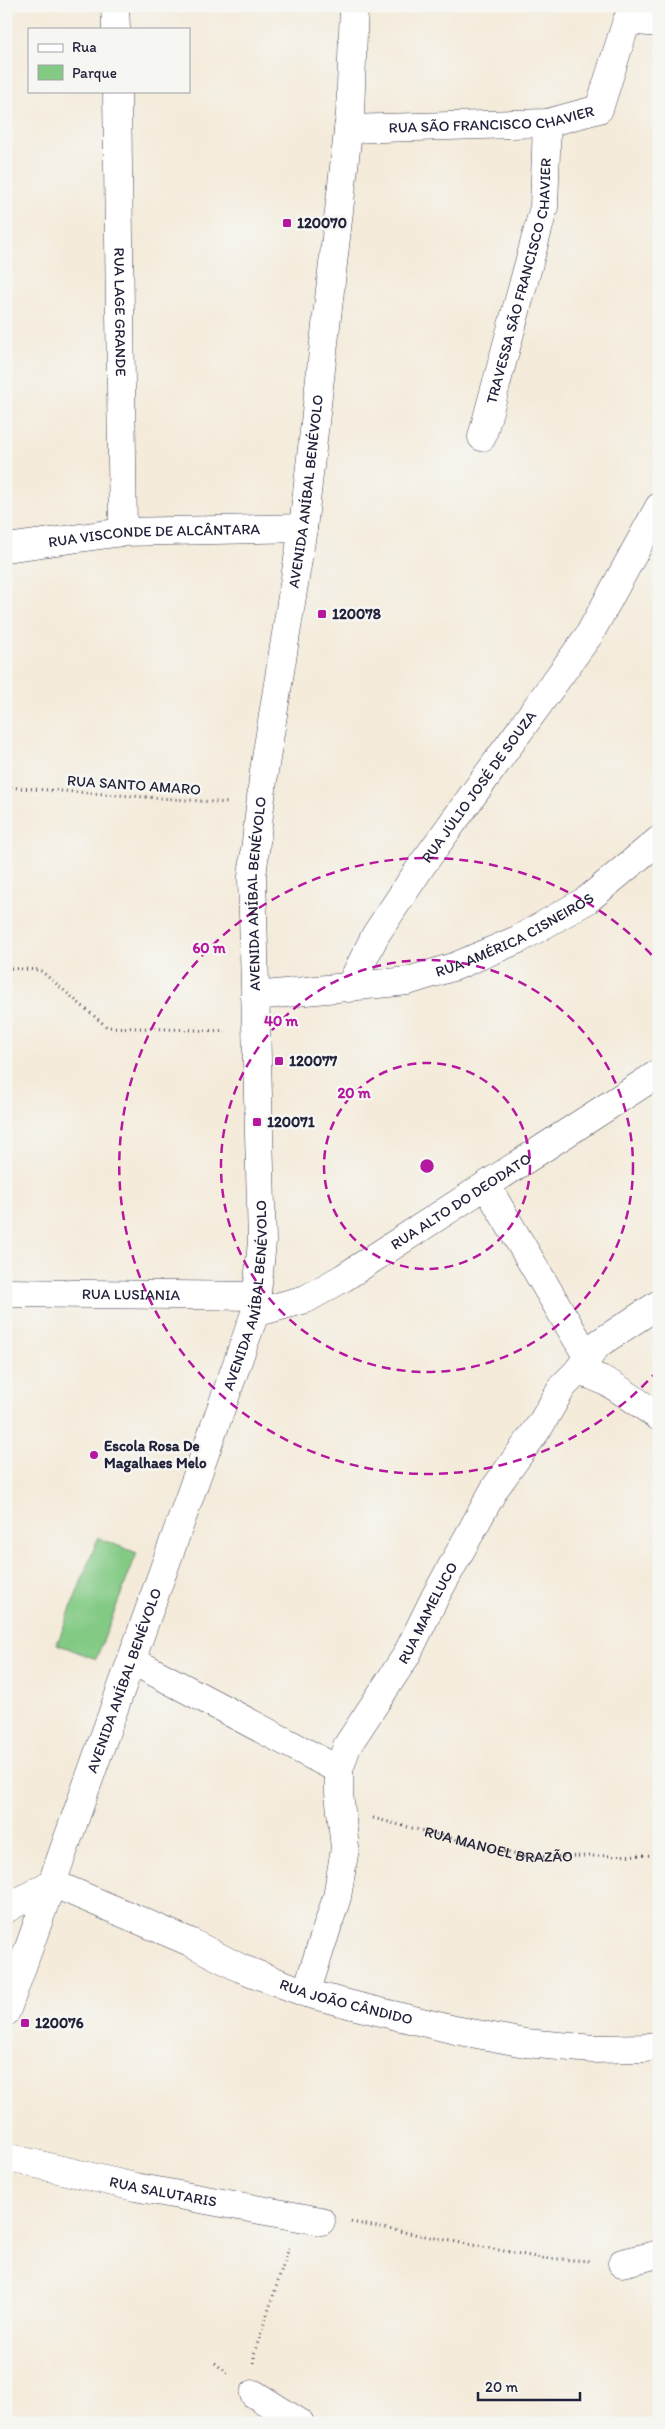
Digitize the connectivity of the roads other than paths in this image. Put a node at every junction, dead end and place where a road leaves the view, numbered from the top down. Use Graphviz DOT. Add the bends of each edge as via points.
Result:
graph roads {
  1 [pos="115,6"];
  2 [pos="354,6"];
  3 [pos="659,23"];
  4 [pos="116,28"];
  5 [pos="116,92"];
  6 [pos="547,123"];
  7 [pos="348,129"];
  8 [pos="482,437"];
  9 [pos="659,507"];
  10 [pos="303,528"];
  11 [pos="123,532"];
  12 [pos="6,548"];
  13 [pos="659,840"];
  14 [pos="349,988"];
  15 [pos="255,996"];
  16 [pos="659,1073"];
  17 [pos="486,1185"];
  18 [pos="6,1293"];
  19 [pos="256,1304"];
  20 [pos="659,1304"];
  21 [pos="582,1365"];
  22 [pos="659,1417"];
  23 [pos="133,1662"];
  24 [pos="339,1770"];
  25 [pos="52,1883"];
  26 [pos="6,1909"];
  27 [pos="306,1993"];
  28 [pos="6,2012"];
  29 [pos="659,2045"];
  30 [pos="6,2157"];
  31 [pos="322,2221"];
  32 [pos="659,2254"];
  33 [pos="622,2263"];
  34 [pos="254,2394"];
  35 [pos="300,2423"];
  1 -- 4 [label="street"];
  2 -- 7 [label="street, AVENIDA ANÍBAL BENÉVOLO"];
  3 -- 6 [label="street, RUA SÃO FRANCISCO CHAVIER" via="627,20 599,109"];
  5 -- 11 [label="street, RUA LAGE GRANDE"];
  6 -- 7 [label="street, RUA SÃO FRANCISCO CHAVIER"];
  6 -- 8 [label="street, TRAVESSA SÃO FRANCISCO CHAVIER" via="544,207"];
  7 -- 10 [label="street, AVENIDA ANÍBAL BENÉVOLO"];
  9 -- 14 [label="street, RUA JÚLIO JOSÉ DE SOUZA" via="589,635 422,865 376,934"];
  10 -- 11 [label="street, RUA VISCONDE DE ALCÂNTARA"];
  10 -- 15 [label="street, AVENIDA ANÍBAL BENÉVOLO" via="252,877"];
  11 -- 12 [label="street, RUA VISCONDE DE ALCÂNTARA"];
  13 -- 14 [label="street, RUA AMÉRICA CISNEIROS" via="587,900 519,939 456,966 408,981"];
  14 -- 15 [label="street"];
  15 -- 19 [label="street, AVENIDA ANÍBAL BENÉVOLO" via="262,1242"];
  16 -- 17 [label="street, RUA ALTO DO DEODATO"];
  17 -- 19 [label="street, RUA ALTO DO DEODATO" via="313,1295"];
  17 -- 21 [label="street"];
  18 -- 19 [label="street, RUA LUSIANIA"];
  19 -- 23 [label="street, AVENIDA ANÍBAL BENÉVOLO"];
  20 -- 21 [label="street, RUA MAMELUCO" via="598,1344"];
  21 -- 22 [label="street" via="588,1373 603,1379"];
  21 -- 24 [label="street, RUA MAMELUCO" via="562,1386 541,1424 495,1488 406,1656 347,1746"];
  23 -- 24 [label="street"];
  23 -- 25 [label="street, AVENIDA ANÍBAL BENÉVOLO"];
  24 -- 27 [label="street, RUA MAMELUCO" via="345,1848 337,1897"];
  25 -- 26 [label="street"];
  25 -- 27 [label="street, RUA JOÃO CÂNDIDO" via="190,1942 240,1968"];
  25 -- 28 [label="street, AVENIDA ANÍBAL BENÉVOLO"];
  27 -- 29 [label="street, RUA JOÃO CÂNDIDO" via="455,2030 525,2043 593,2049"];
  30 -- 31 [label="street, RUA SALUTARIS" via="135,2187"];
  32 -- 33 [label="street"];
  34 -- 35 [label="street"];
}
